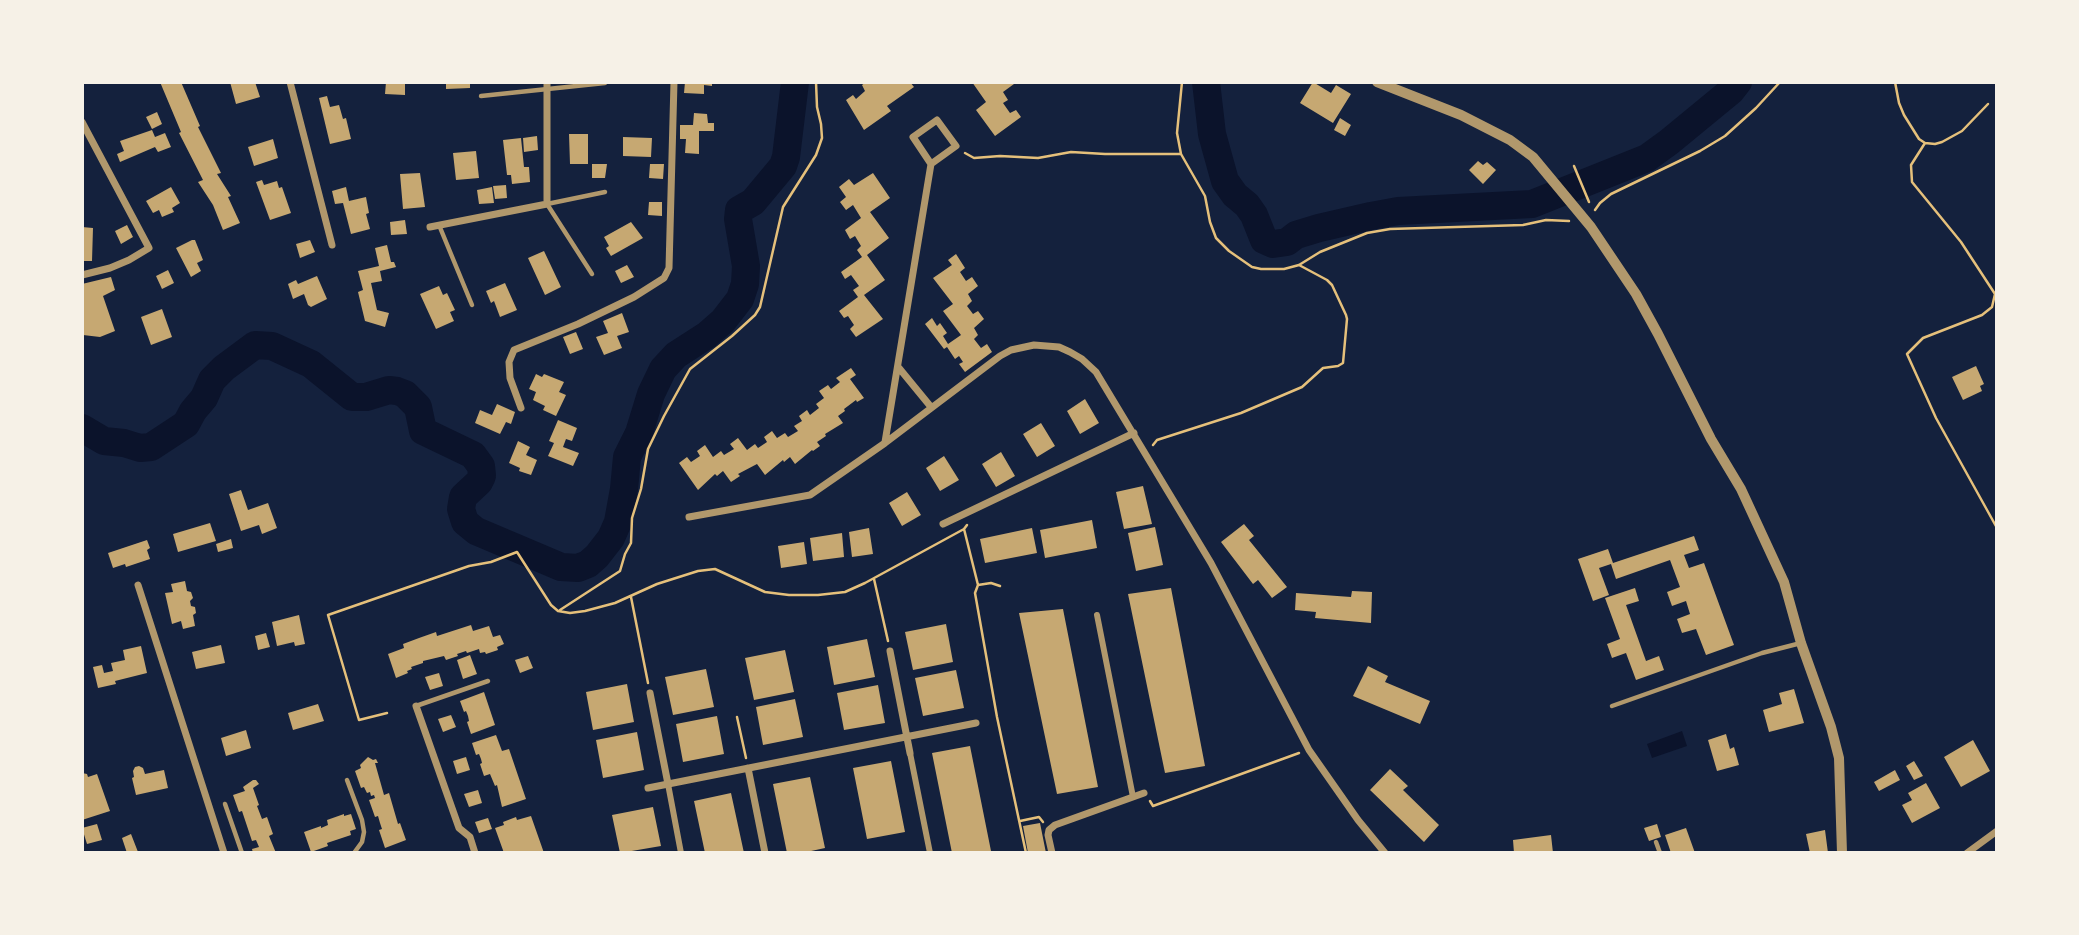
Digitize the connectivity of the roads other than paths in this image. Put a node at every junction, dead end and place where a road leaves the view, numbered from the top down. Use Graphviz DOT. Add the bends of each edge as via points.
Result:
graph roads {
  1 [pos="290,82"];
  2 [pos="674,82"];
  3 [pos="1377,82"];
  4 [pos="606,83"];
  5 [pos="547,86"];
  6 [pos="481,96"];
  7 [pos="82,122"];
  8 [pos="931,164"];
  9 [pos="605,192"];
  10 [pos="547,204"];
  11 [pos="439,225"];
  12 [pos="430,227"];
  13 [pos="332,245"];
  14 [pos="592,274"];
  15 [pos="82,275"];
  16 [pos="472,305"];
  17 [pos="899,368"];
  18 [pos="931,407"];
  19 [pos="521,408"];
  20 [pos="1135,433"];
  21 [pos="885,443"];
  22 [pos="689,517"];
  23 [pos="943,524"];
  24 [pos="138,585"];
  25 [pos="1097,615"];
  26 [pos="1801,643"];
  27 [pos="890,651"];
  28 [pos="488,681"];
  29 [pos="650,693"];
  30 [pos="416,706"];
  31 [pos="1612,706"];
  32 [pos="976,723"];
  33 [pos="906,737"];
  34 [pos="910,753"];
  35 [pos="748,768"];
  36 [pos="347,780"];
  37 [pos="668,785"];
  38 [pos="648,788"];
  39 [pos="1144,793"];
  40 [pos="1133,797"];
  41 [pos="225,804"];
  42 [pos="1997,831"];
  43 [pos="1656,842"];
  44 [pos="224,853"];
  45 [pos="242,853"];
  46 [pos="354,853"];
  47 [pos="475,853"];
  48 [pos="681,853"];
  49 [pos="765,853"];
  50 [pos="930,853"];
  51 [pos="1052,853"];
  52 [pos="1385,853"];
  53 [pos="1660,853"];
  54 [pos="1842,853"];
  55 [pos="1967,853"];
  1 -- 13 [label="street"];
  2 -- 19 [label="street" via="670,268 664,278 634,297 514,350 510,378"];
  3 -- 26 [label="street" via="1510,140 1533,157 1580,214 1615,261 1658,334 1741,489 1784,582"];
  4 -- 5 [label="lane"];
  5 -- 6 [label="lane"];
  5 -- 10 [label="street"];
  7 -- 15 [label="street" via="149,248 119,264"];
  8 -- 8 [label="street" via="956,146 937,120 913,137"];
  8 -- 17 [label="street"];
  9 -- 10 [label="lane"];
  10 -- 11 [label="street"];
  10 -- 14 [label="lane"];
  11 -- 12 [label="street"];
  11 -- 16 [label="lane"];
  17 -- 18 [label="street"];
  17 -- 21 [label="street"];
  18 -- 20 [label="street" via="1000,356 1024,346 1045,345 1070,352 1096,372"];
  18 -- 21 [label="street"];
  20 -- 23 [label="street"];
  20 -- 52 [label="street" via="1211,563 1309,750"];
  21 -- 22 [label="street" via="810,495"];
  24 -- 44 [label="street"];
  25 -- 40 [label="street"];
  26 -- 31 [label="lane"];
  26 -- 54 [label="street" via="1839,758"];
  27 -- 33 [label="street"];
  28 -- 30 [label="lane"];
  29 -- 37 [label="street"];
  30 -- 47 [label="street" via="459,828 470,837"];
  32 -- 33 [label="street"];
  33 -- 34 [label="street"];
  33 -- 35 [label="street"];
  34 -- 50 [label="street"];
  35 -- 37 [label="street"];
  35 -- 49 [label="street"];
  36 -- 46 [label="lane" via="364,832"];
  37 -- 38 [label="street"];
  37 -- 48 [label="street"];
  39 -- 40 [label="street"];
  40 -- 51 [label="street" via="1055,825 1048,835"];
  41 -- 45 [label="lane"];
  42 -- 55 [label="street"];
  43 -- 53 [label="lane"];
}
